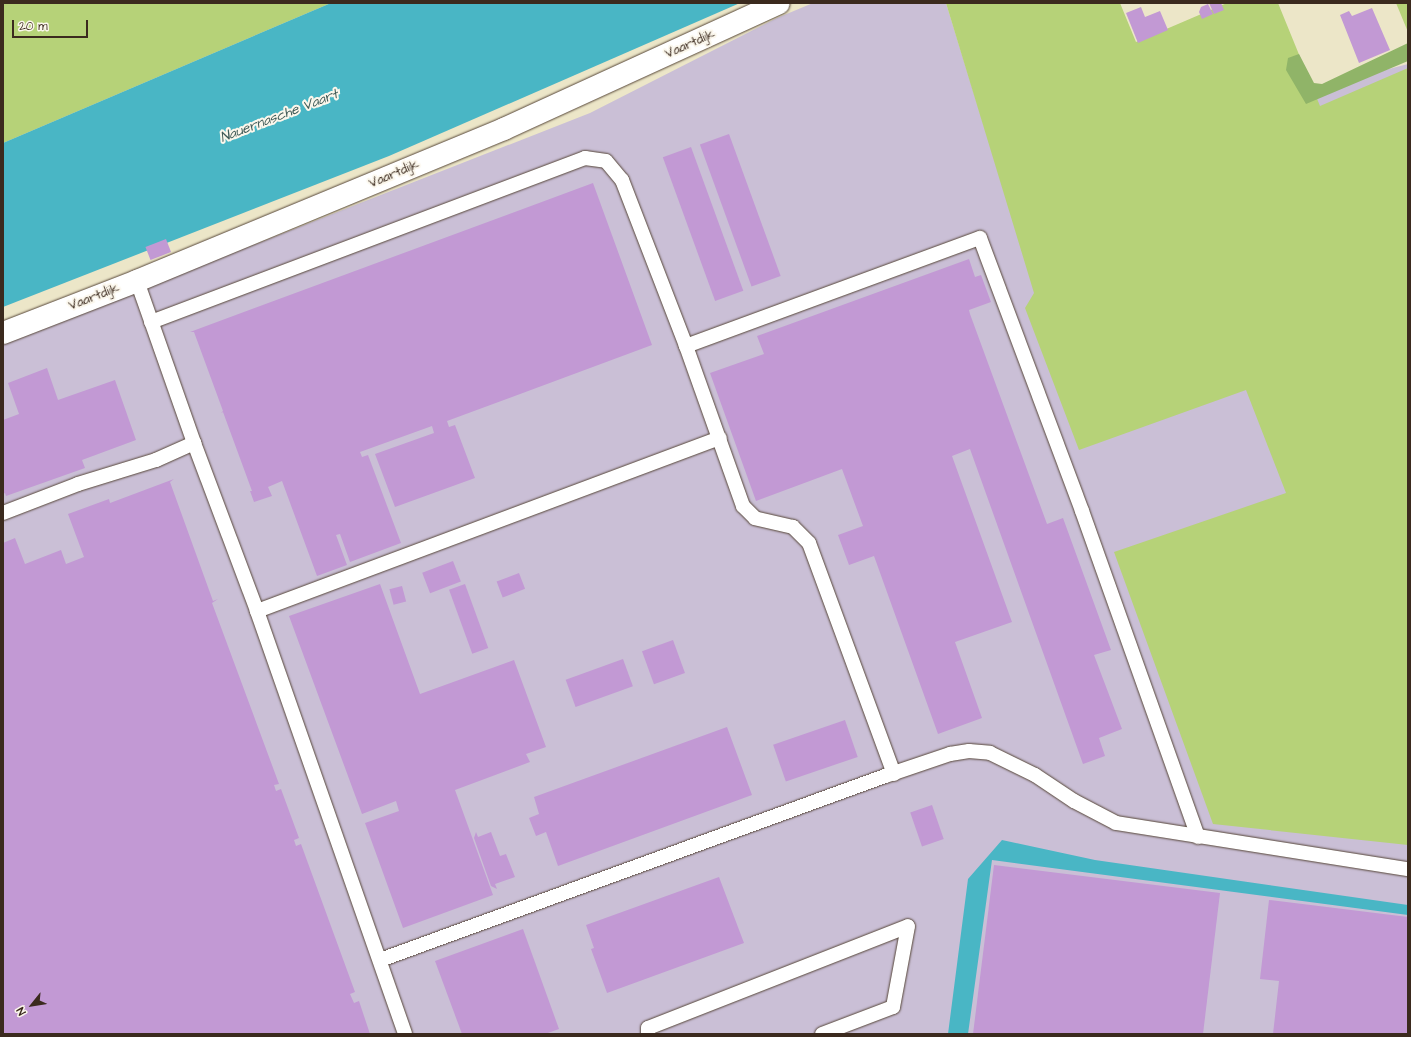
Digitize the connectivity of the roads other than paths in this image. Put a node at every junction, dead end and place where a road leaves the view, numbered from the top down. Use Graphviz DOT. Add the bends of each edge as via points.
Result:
graph roads {
  1 [pos="779,3"];
  2 [pos="137,281"];
  3 [pos="152,322"];
  4 [pos="3,333"];
  5 [pos="686,346"];
  6 [pos="720,438"];
  7 [pos="194,443"];
  8 [pos="3,513"];
  9 [pos="257,611"];
  10 [pos="894,774"];
  11 [pos="1198,837"];
  12 [pos="1408,869"];
  13 [pos="380,960"];
  14 [pos="405,1034"];
  15 [pos="648,1034"];
  16 [pos="822,1034"];
  1 -- 2 [label="street, Vaartdijk" via="504,128"];
  2 -- 3 [label="lane"];
  2 -- 4 [label="street, Vaartdijk"];
  3 -- 5 [label="lane" via="585,158 606,161 622,180"];
  3 -- 7 [label="lane"];
  5 -- 6 [label="lane"];
  5 -- 11 [label="lane" via="980,238 1082,511"];
  6 -- 9 [label="lane"];
  6 -- 10 [label="lane" via="743,506 755,518 793,527 809,543"];
  7 -- 8 [label="lane" via="156,460 78,484"];
  7 -- 9 [label="lane"];
  9 -- 13 [label="lane"];
  10 -- 11 [label="lane" via="950,754 970,751 990,754 1035,776 1074,801 1116,823"];
  10 -- 13 [label="lane"];
  11 -- 12 [label="lane"];
  13 -- 14 [label="lane"];
  15 -- 16 [label="lane" via="648,1028 908,926 894,1006"];
}
